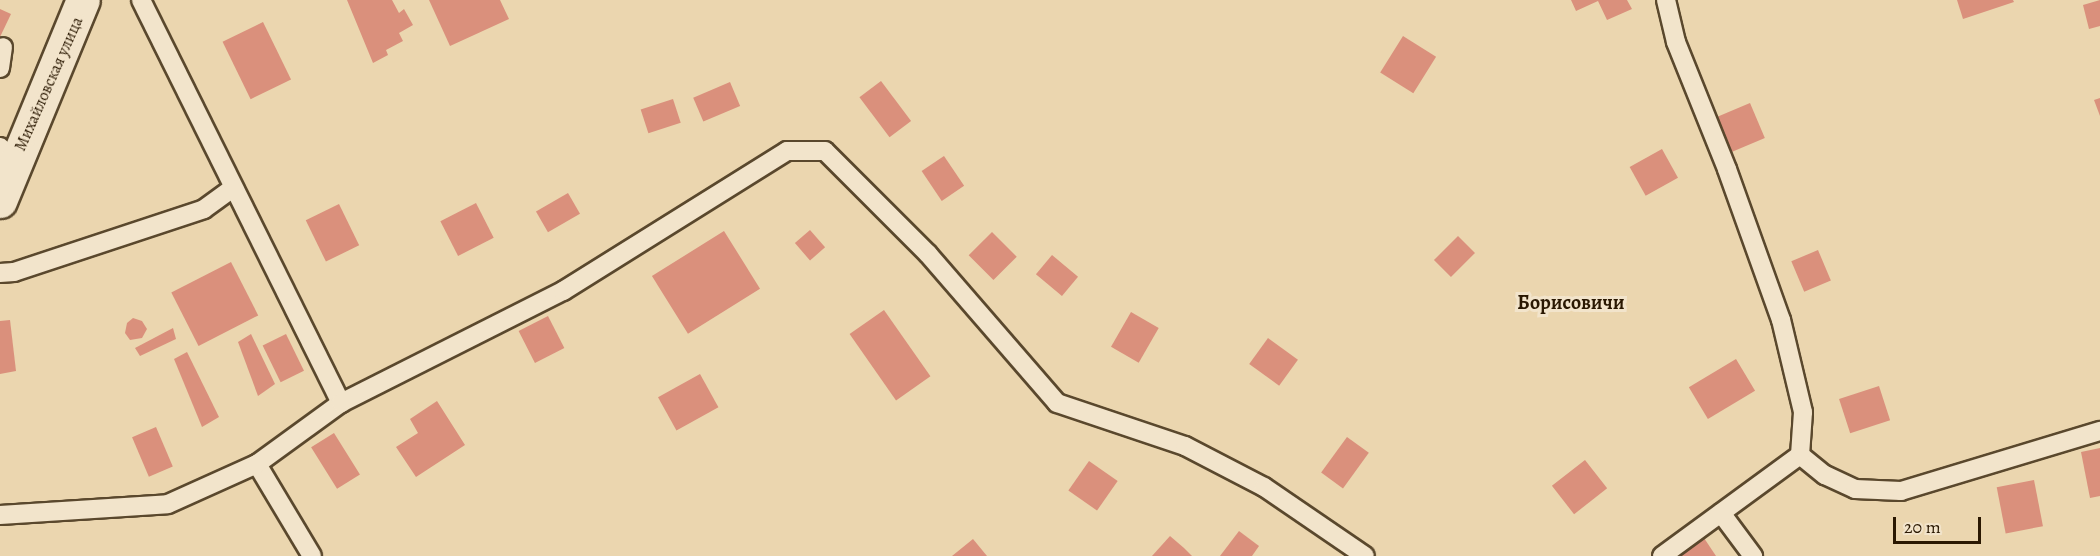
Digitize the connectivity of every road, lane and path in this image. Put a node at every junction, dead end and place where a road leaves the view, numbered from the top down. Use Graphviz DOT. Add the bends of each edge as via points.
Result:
graph roads {
  1 [pos="83,0"];
  2 [pos="141,0"];
  3 [pos="1666,0"];
  4 [pos="3,47"];
  5 [pos="0,68"];
  6 [pos="7,155"];
  7 [pos="232,189"];
  8 [pos="0,201"];
  9 [pos="0,273"];
  10 [pos="341,403"];
  11 [pos="2100,431"];
  12 [pos="1800,455"];
  13 [pos="257,464"];
  14 [pos="1721,513"];
  15 [pos="0,515"];
  16 [pos="312,556"];
  17 [pos="1365,556"];
  18 [pos="1662,556"];
  19 [pos="1753,556"];
  1 -- 6 [label="street, Михайловская улица"];
  2 -- 7 [label="lane"];
  3 -- 12 [label="lane" via="1676,42 1780,320 1803,412"];
  4 -- 5 [label="lane"];
  6 -- 8 [label="street, Михайловская улица"];
  7 -- 9 [label="lane" via="204,209 14,272"];
  7 -- 10 [label="lane"];
  10 -- 13 [label="lane"];
  10 -- 17 [label="lane" via="563,291 787,151 825,151 928,254 1057,403 1185,446 1264,487"];
  11 -- 12 [label="lane" via="2002,464 1901,491 1855,489 1825,475"];
  12 -- 14 [label="lane"];
  13 -- 15 [label="lane" via="168,504"];
  13 -- 16 [label="lane"];
  14 -- 18 [label="lane"];
  14 -- 19 [label="lane"];
}
